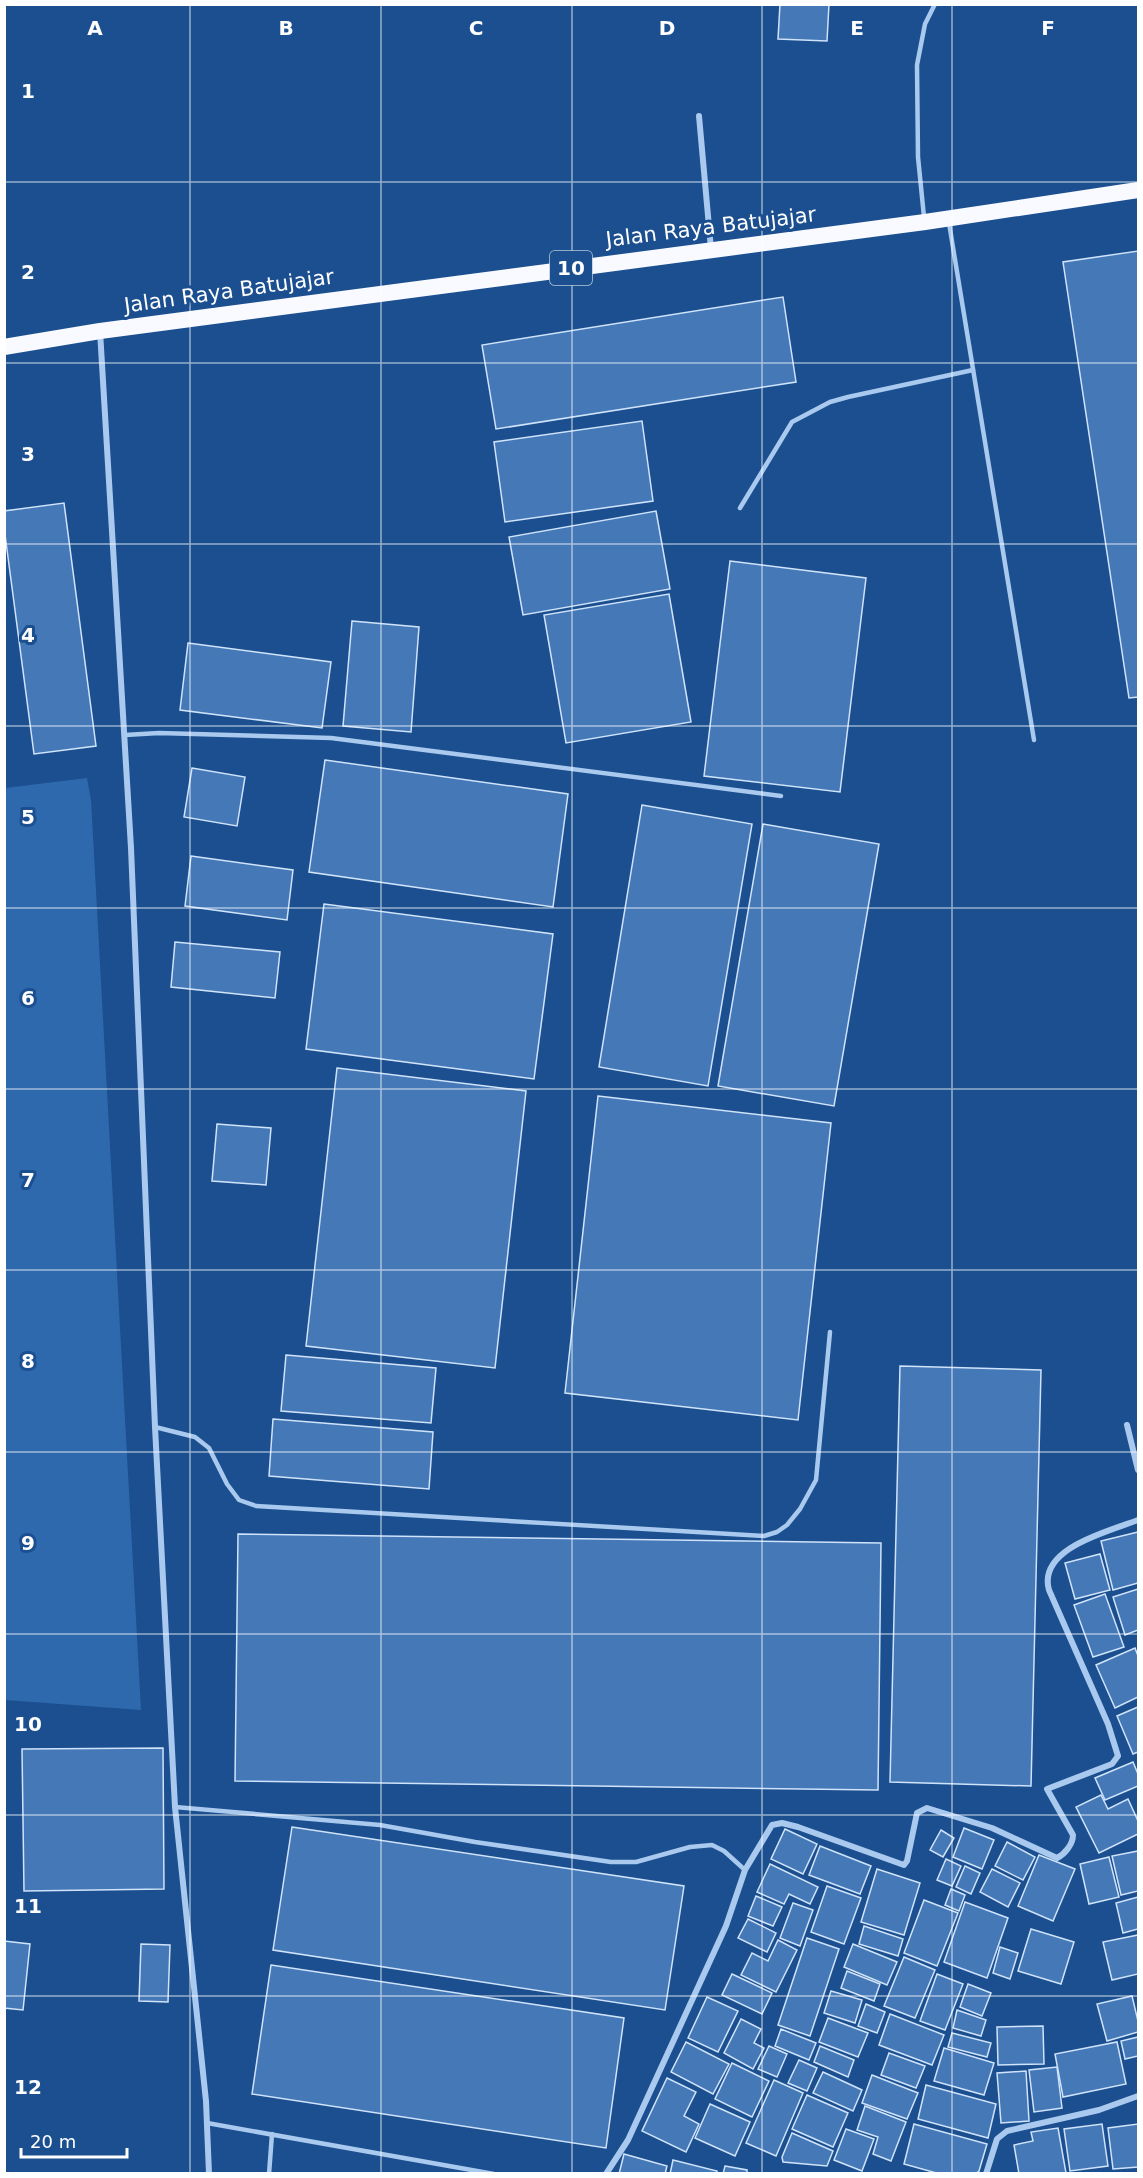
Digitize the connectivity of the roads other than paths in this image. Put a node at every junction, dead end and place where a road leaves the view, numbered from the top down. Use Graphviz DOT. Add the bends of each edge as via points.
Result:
graph roads {
  1 [pos="935,4"];
  2 [pos="699,116"];
  3 [pos="1138,190"];
  4 [pos="948,217"];
  5 [pos="925,222"];
  6 [pos="711,250"];
  7 [pos="100,331"];
  8 [pos="4,347"];
  9 [pos="973,370"];
  10 [pos="740,508"];
  11 [pos="125,735"];
  12 [pos="1034,740"];
  13 [pos="781,796"];
  14 [pos="830,1332"];
  15 [pos="1127,1425"];
  16 [pos="155,1427"];
  17 [pos="1138,1470"];
  18 [pos="1138,1520"];
  19 [pos="176,1807"];
  20 [pos="745,1870"];
  21 [pos="1138,2096"];
  22 [pos="207,2122"];
  23 [pos="272,2134"];
  24 [pos="209,2174"];
  25 [pos="269,2174"];
  26 [pos="494,2174"];
  27 [pos="606,2174"];
  28 [pos="986,2174"];
  1 -- 5 [label="lane" via="925,24 917,65 918,157"];
  2 -- 6 [label="street"];
  3 -- 4 [label="highway, Jalan Raya Batujajar / 10"];
  4 -- 5 [label="highway, Jalan Raya Batujajar / 10"];
  4 -- 9 [label="lane"];
  5 -- 6 [label="highway, Jalan Raya Batujajar / 10"];
  6 -- 7 [label="highway, Jalan Raya Batujajar / 10"];
  7 -- 8 [label="highway, Jalan Raya Batujajar / 10"];
  7 -- 11 [label="street"];
  9 -- 10 [label="lane" via="848,397 792,422"];
  9 -- 12 [label="lane"];
  11 -- 13 [label="lane" via="331,738"];
  11 -- 16 [label="street"];
  14 -- 16 [label="lane" via="816,1480 787,1525 764,1536 256,1506 239,1500 209,1448 195,1437"];
  15 -- 17 [label="street"];
  16 -- 19 [label="street"];
  18 -- 20 [label="street" via="1069,1547 1054,1564 1048,1580 1118,1756 1112,1764 1047,1790 1073,1835 1073,1841 1060,1856 992,1828 927,1808 917,1813 904,1865 782,1823 770,1827"];
  19 -- 20 [label="lane" via="380,1825 611,1862 636,1862 711,1845"];
  19 -- 22 [label="street"];
  20 -- 27 [label="street" via="726,1926 628,2140"];
  21 -- 28 [label="street" via="1099,2110 1007,2131 997,2139"];
  22 -- 23 [label="lane"];
  22 -- 24 [label="street"];
  23 -- 25 [label="lane"];
  23 -- 26 [label="lane"];
}
